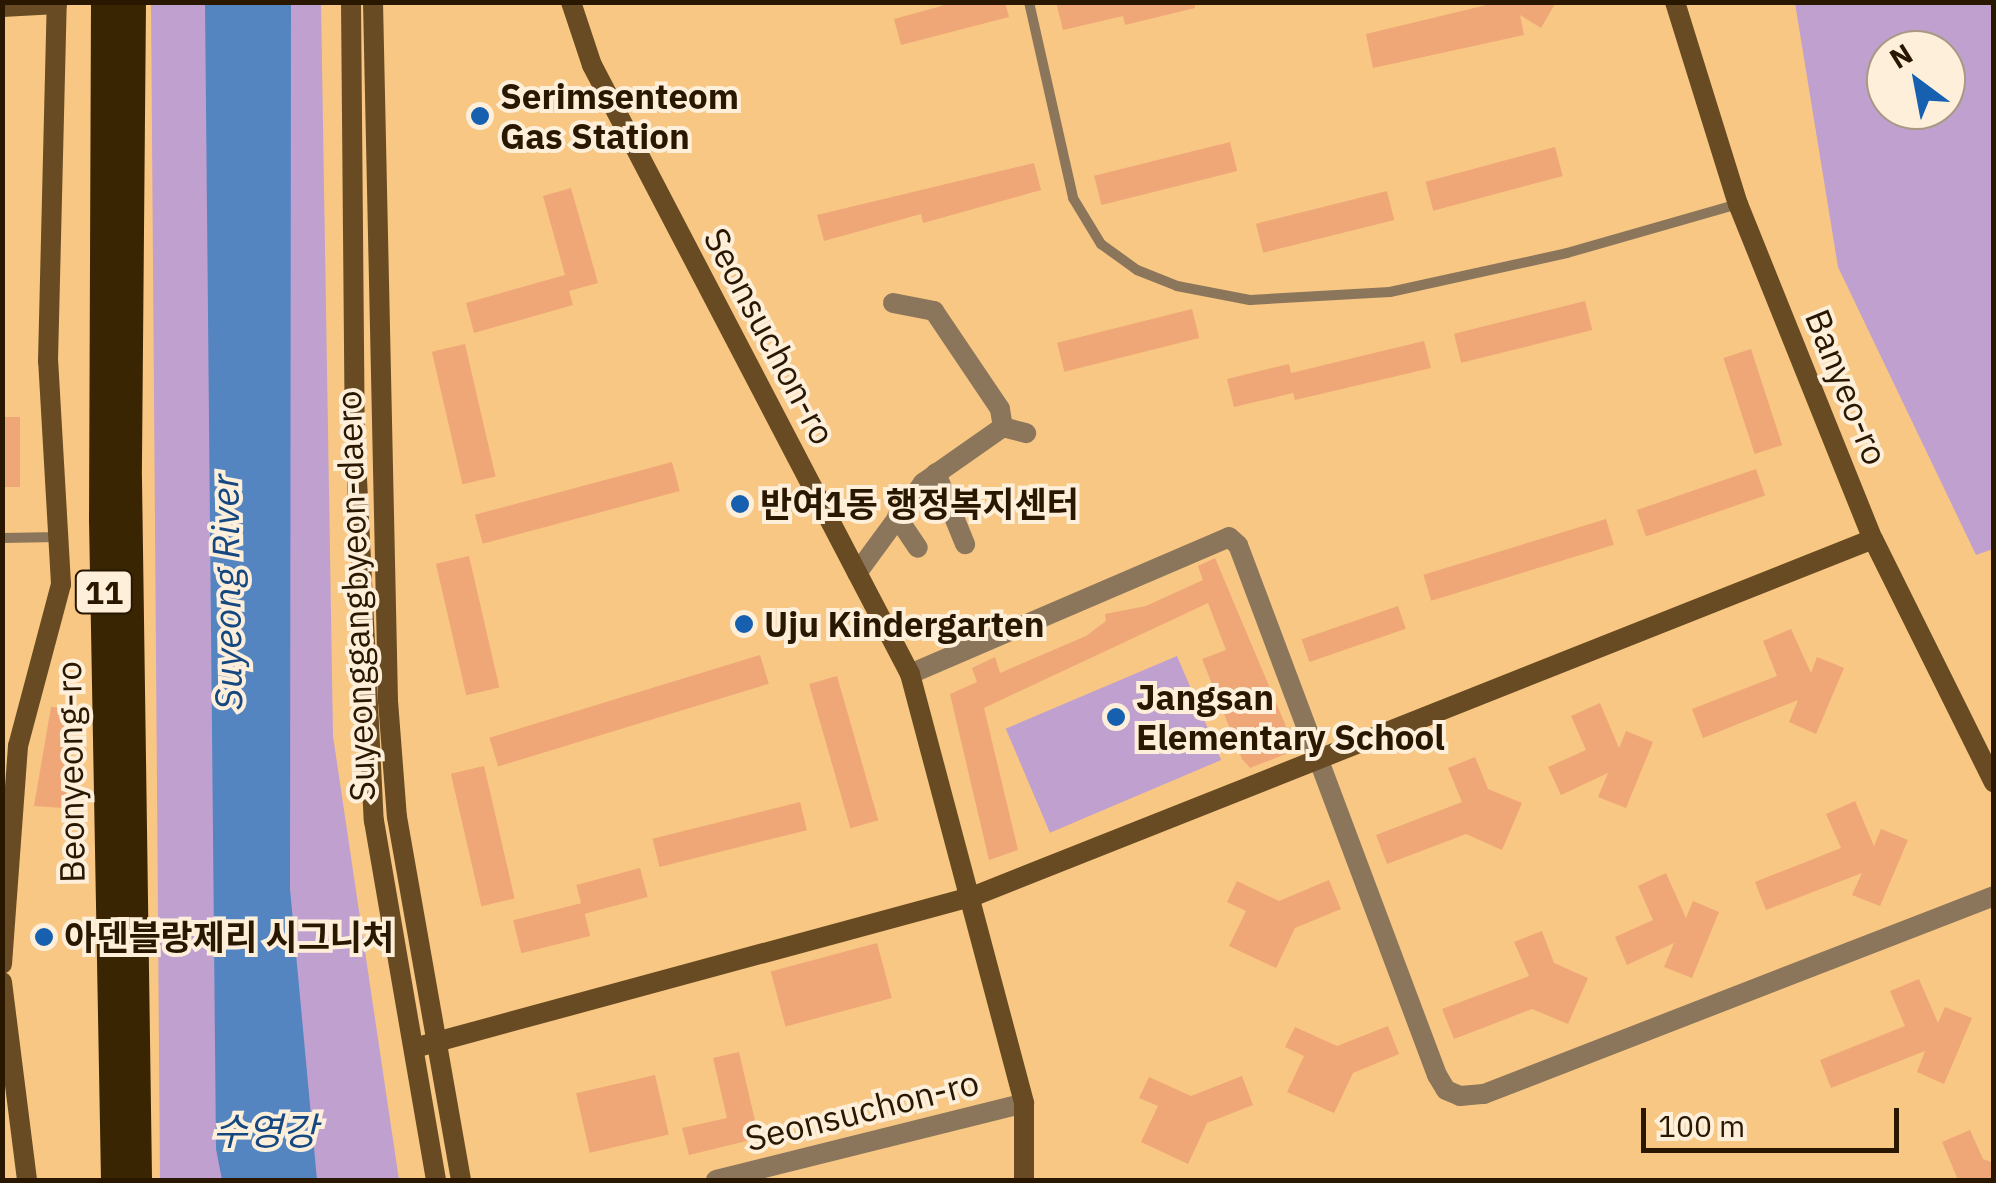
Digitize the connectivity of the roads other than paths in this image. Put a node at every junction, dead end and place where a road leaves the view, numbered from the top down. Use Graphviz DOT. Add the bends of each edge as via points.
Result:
graph roads {
  1 [pos="105,2"];
  2 [pos="132,2"];
  3 [pos="350,2"];
  4 [pos="373,2"];
  5 [pos="571,2"];
  6 [pos="1030,2"];
  7 [pos="1674,2"];
  8 [pos="57,3"];
  9 [pos="2,7"];
  10 [pos="1738,204"];
  11 [pos="893,304"];
  12 [pos="1003,426"];
  13 [pos="1026,434"];
  14 [pos="936,473"];
  15 [pos="897,517"];
  16 [pos="58,537"];
  17 [pos="2,538"];
  18 [pos="1873,539"];
  19 [pos="964,544"];
  20 [pos="918,548"];
  21 [pos="857,572"];
  22 [pos="910,674"];
  23 [pos="1317,764"];
  24 [pos="1994,782"];
  25 [pos="974,896"];
  26 [pos="1994,896"];
  27 [pos="2,964"];
  28 [pos="2,982"];
  29 [pos="438,1042"];
  30 [pos="414,1048"];
  31 [pos="1024,1103"];
  32 [pos="27,1180"];
  33 [pos="115,1180"];
  34 [pos="138,1180"];
  35 [pos="436,1180"];
  36 [pos="461,1180"];
  37 [pos="716,1180"];
  38 [pos="1024,1180"];
  1 -- 33 [label="highway, Beonyeong-ro / 11" via="103,519"];
  2 -- 34 [label="highway, Beonyeong-ro / 11" via="128,480"];
  3 -- 30 [label="main road, Suyeonggangbyeon-daero" via="354,438 366,716 374,820"];
  4 -- 29 [label="main road, Suyeonggangbyeon-daero" via="388,701 397,817"];
  5 -- 21 [label="main road, Seonsuchon-ro" via="592,65"];
  6 -- 10 [label="lane" via="1073,198 1100,244 1176,286 1250,300 1390,292 1567,253"];
  7 -- 10 [label="main road, Banyeo-ro"];
  8 -- 9 [label="main road"];
  8 -- 16 [label="main road" via="48,361"];
  10 -- 18 [label="main road, Banyeo-ro"];
  11 -- 12 [label="street" via="934,310 1000,409"];
  12 -- 13 [label="street"];
  12 -- 14 [label="street"];
  14 -- 15 [label="street"];
  14 -- 19 [label="street"];
  15 -- 20 [label="street"];
  15 -- 21 [label="street"];
  16 -- 17 [label="lane"];
  16 -- 27 [label="main road" via="62,584 18,746"];
  18 -- 23 [label="main road"];
  18 -- 24 [label="main road, Banyeo-ro"];
  21 -- 22 [label="main road, Seonsuchon-ro"];
  22 -- 23 [label="street" via="1224,535 1238,545"];
  22 -- 25 [label="main road, Seonsuchon-ro"];
  23 -- 25 [label="main road"];
  23 -- 26 [label="street" via="1437,1075 1460,1096 1484,1094"];
  25 -- 29 [label="main road"];
  25 -- 31 [label="main road, Seonsuchon-ro"];
  28 -- 32 [label="main road"];
  29 -- 30 [label="main road"];
  29 -- 36 [label="main road, Suyeonggangbyeon-daero"];
  30 -- 35 [label="main road, Suyeonggangbyeon-daero"];
  31 -- 37 [label="street, Seonsuchon-ro"];
  31 -- 38 [label="main road, Seonsuchon-ro"];
}
